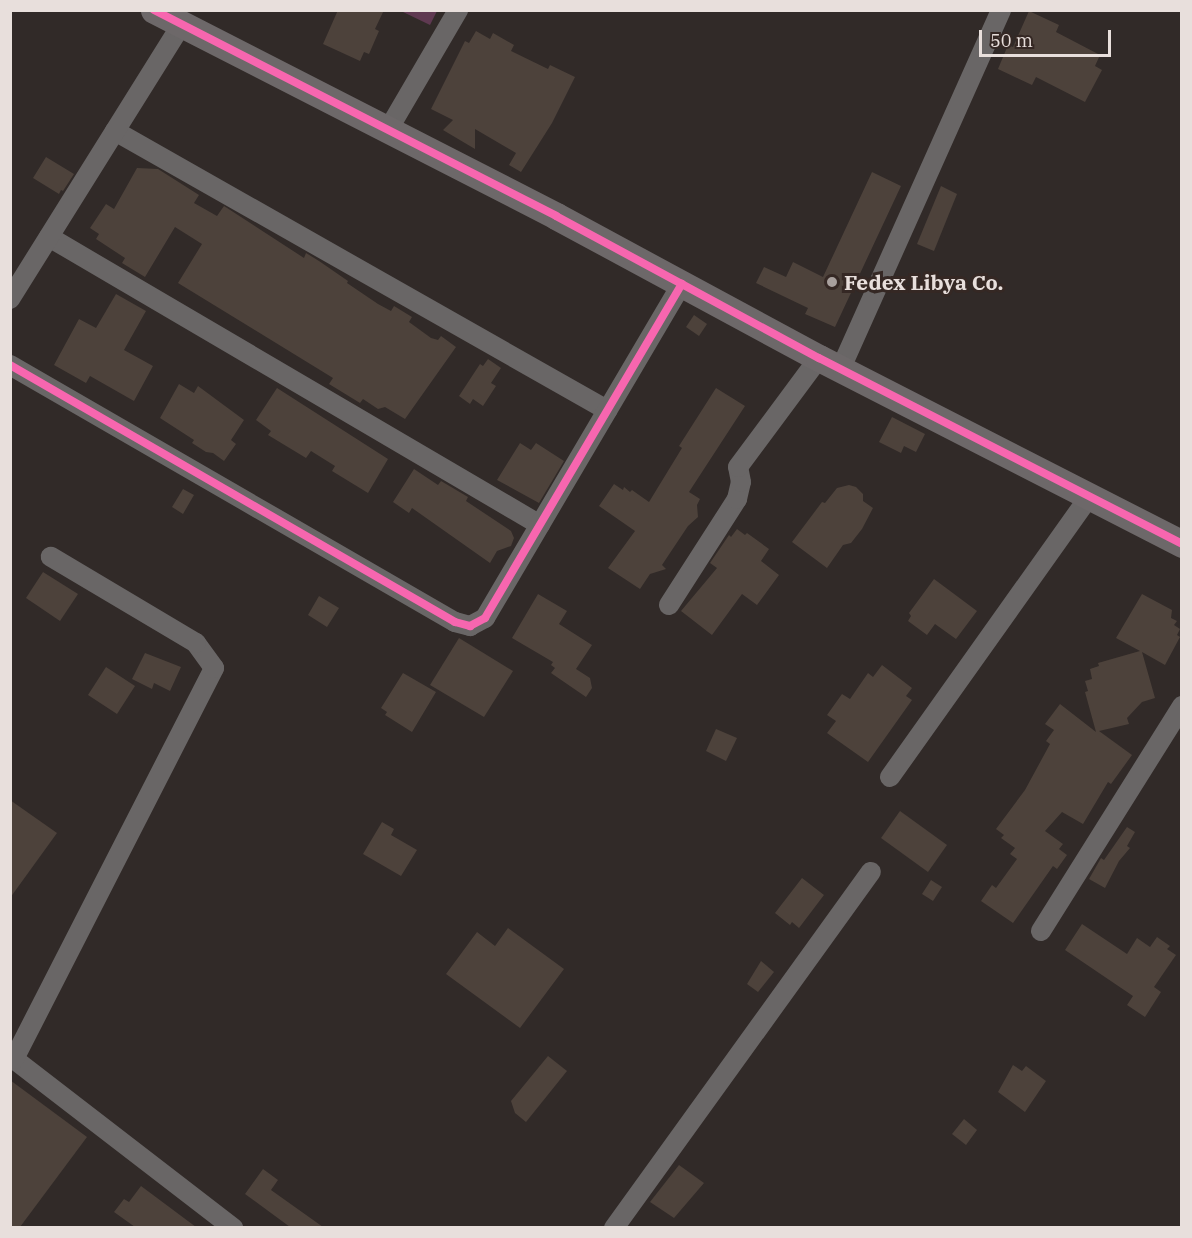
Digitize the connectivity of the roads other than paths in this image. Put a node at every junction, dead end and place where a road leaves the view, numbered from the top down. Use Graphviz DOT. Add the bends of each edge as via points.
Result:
graph roads {
  1 [pos="154,10"];
  2 [pos="458,10"];
  3 [pos="1001,10"];
  4 [pos="181,25"];
  5 [pos="388,130"];
  6 [pos="115,131"];
  7 [pos="49,237"];
  8 [pos="682,284"];
  9 [pos="10,299"];
  10 [pos="830,363"];
  11 [pos="10,365"];
  12 [pos="607,410"];
  13 [pos="1088,498"];
  14 [pos="540,525"];
  15 [pos="1182,544"];
  16 [pos="51,557"];
  17 [pos="669,605"];
  18 [pos="1182,706"];
  19 [pos="890,777"];
  20 [pos="871,872"];
  21 [pos="1041,931"];
  22 [pos="12,1058"];
  23 [pos="233,1227"];
  24 [pos="614,1227"];
  1 -- 4 [label="street"];
  2 -- 5 [label="street"];
  3 -- 10 [label="street"];
  4 -- 5 [label="street"];
  4 -- 6 [label="street"];
  5 -- 8 [label="street"];
  6 -- 7 [label="street"];
  6 -- 12 [label="street"];
  7 -- 9 [label="street"];
  7 -- 14 [label="street"];
  8 -- 10 [label="street"];
  8 -- 12 [label="street"];
  10 -- 13 [label="street"];
  10 -- 17 [label="street" via="741,462 737,499"];
  11 -- 14 [label="street" via="455,622 470,626 485,618"];
  12 -- 14 [label="street"];
  13 -- 15 [label="street"];
  13 -- 19 [label="street"];
  16 -- 22 [label="street" via="196,643 214,669"];
  18 -- 21 [label="street"];
  20 -- 24 [label="street"];
  22 -- 23 [label="street"];
}
